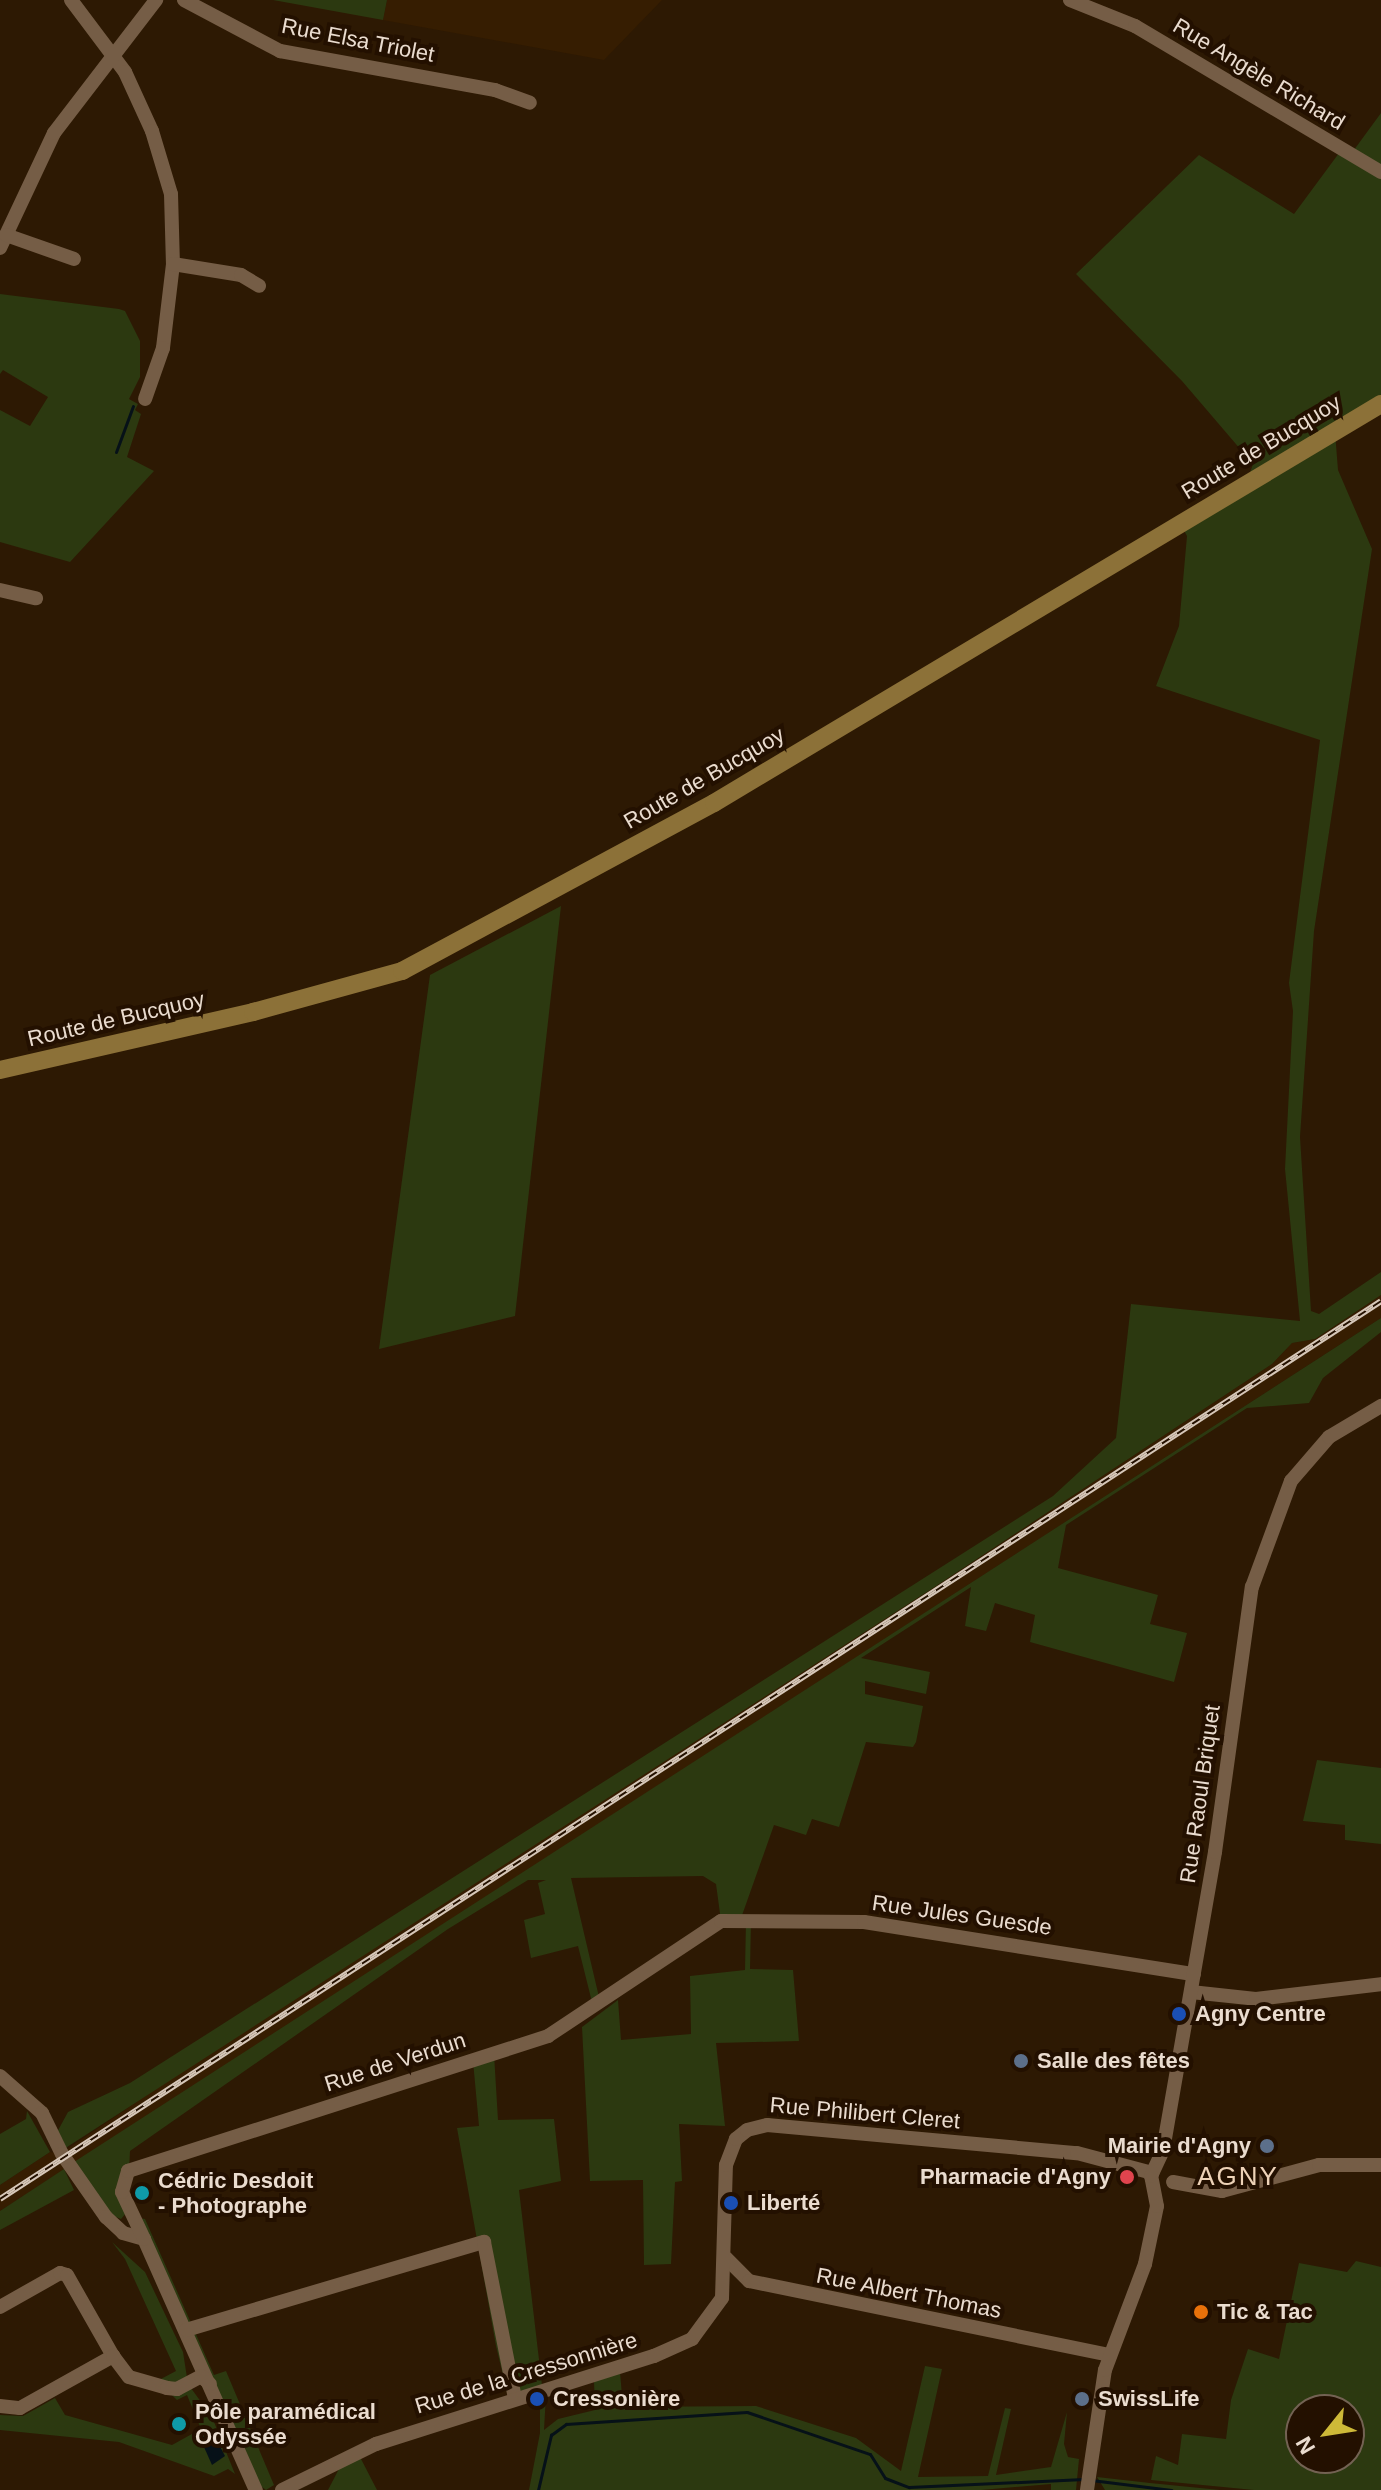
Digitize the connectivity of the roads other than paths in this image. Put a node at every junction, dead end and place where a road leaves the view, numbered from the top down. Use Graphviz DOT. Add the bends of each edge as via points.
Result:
graph roads {
  1 [pos="71,0"];
  2 [pos="156,0"];
  3 [pos="184,0"];
  4 [pos="1070,0"];
  5 [pos="113,54"];
  6 [pos="530,103"];
  7 [pos="1381,172"];
  8 [pos="3,242"];
  9 [pos="74,259"];
  10 [pos="173,264"];
  11 [pos="259,286"];
  12 [pos="145,399"];
  13 [pos="1381,404"];
  14 [pos="0,590"];
  15 [pos="36,598"];
  16 [pos="0,1070"];
  17 [pos="1381,1406"];
  18 [pos="721,1921"];
  19 [pos="1194,1974"];
  20 [pos="1381,1984"];
  21 [pos="1191,1992"];
  22 [pos="0,2076"];
  23 [pos="1381,2165"];
  24 [pos="1162,2177"];
  25 [pos="144,2239"];
  26 [pos="726,2257"];
  27 [pos="749,2281"];
  28 [pos="722,2298"];
  29 [pos="0,2307"];
  30 [pos="188,2334"];
  31 [pos="1109,2355"];
  32 [pos="113,2356"];
  33 [pos="205,2385"];
  34 [pos="515,2399"];
  35 [pos="0,2406"];
  36 [pos="1088,2481"];
  37 [pos="256,2490"];
  38 [pos="282,2490"];
  1 -- 5 [label="street"];
  2 -- 5 [label="street"];
  3 -- 6 [label="street, Rue Elsa Triolet" via="280,51 495,90"];
  4 -- 7 [label="street, Rue Angèle Richard" via="1135,26"];
  5 -- 8 [label="street" via="54,133"];
  5 -- 10 [label="street" via="138,97 164,167 175,214"];
  8 -- 9 [label="street"];
  10 -- 11 [label="street" via="241,275"];
  10 -- 12 [label="street" via="163,348"];
  13 -- 16 [label="main road, Route de Bucquoy" via="714,803 402,971 253,1012"];
  14 -- 15 [label="street"];
  17 -- 19 [label="street, Rue Raoul Briquet" via="1329,1437 1291,1481 1264,1544 1245,1620 1223,1804"];
  18 -- 19 [label="street, Rue Jules Guesde" via="864,1922"];
  18 -- 25 [label="street, Rue de Verdun" via="548,2036 128,2171 122,2192"];
  19 -- 21 [label="street, Rue Raoul Briquet"];
  20 -- 21 [label="street" via="1272,1998"];
  21 -- 24 [label="street, Rue Raoul Briquet"];
  22 -- 25 [label="street" via="42,2113 69,2166 115,2227"];
  23 -- 24 [label="street, Rue Philibert Cleret" via="1319,2165 1222,2191"];
  24 -- 26 [label="street, Rue Philibert Cleret" via="1077,2153 758,2126 742,2134 730,2151"];
  24 -- 31 [label="street, Rue Raoul Briquet" via="1145,2264"];
  25 -- 30 [label="street"];
  26 -- 27 [label="street"];
  26 -- 28 [label="street, Rue Philibert Cleret"];
  27 -- 28 [label="street"];
  27 -- 31 [label="street, Rue Albert Thomas"];
  28 -- 34 [label="street, Rue de la Cressonnière" via="700,2332 679,2348"];
  29 -- 32 [label="street" via="60,2273 67,2275"];
  30 -- 33 [label="street"];
  30 -- 34 [label="street" via="484,2242"];
  31 -- 36 [label="street, Rue Raoul Briquet"];
  32 -- 33 [label="street" via="129,2377 173,2390"];
  32 -- 35 [label="street" via="20,2408"];
  33 -- 37 [label="street"];
  34 -- 38 [label="street, Rue de la Cressonnière" via="376,2444"];
}
